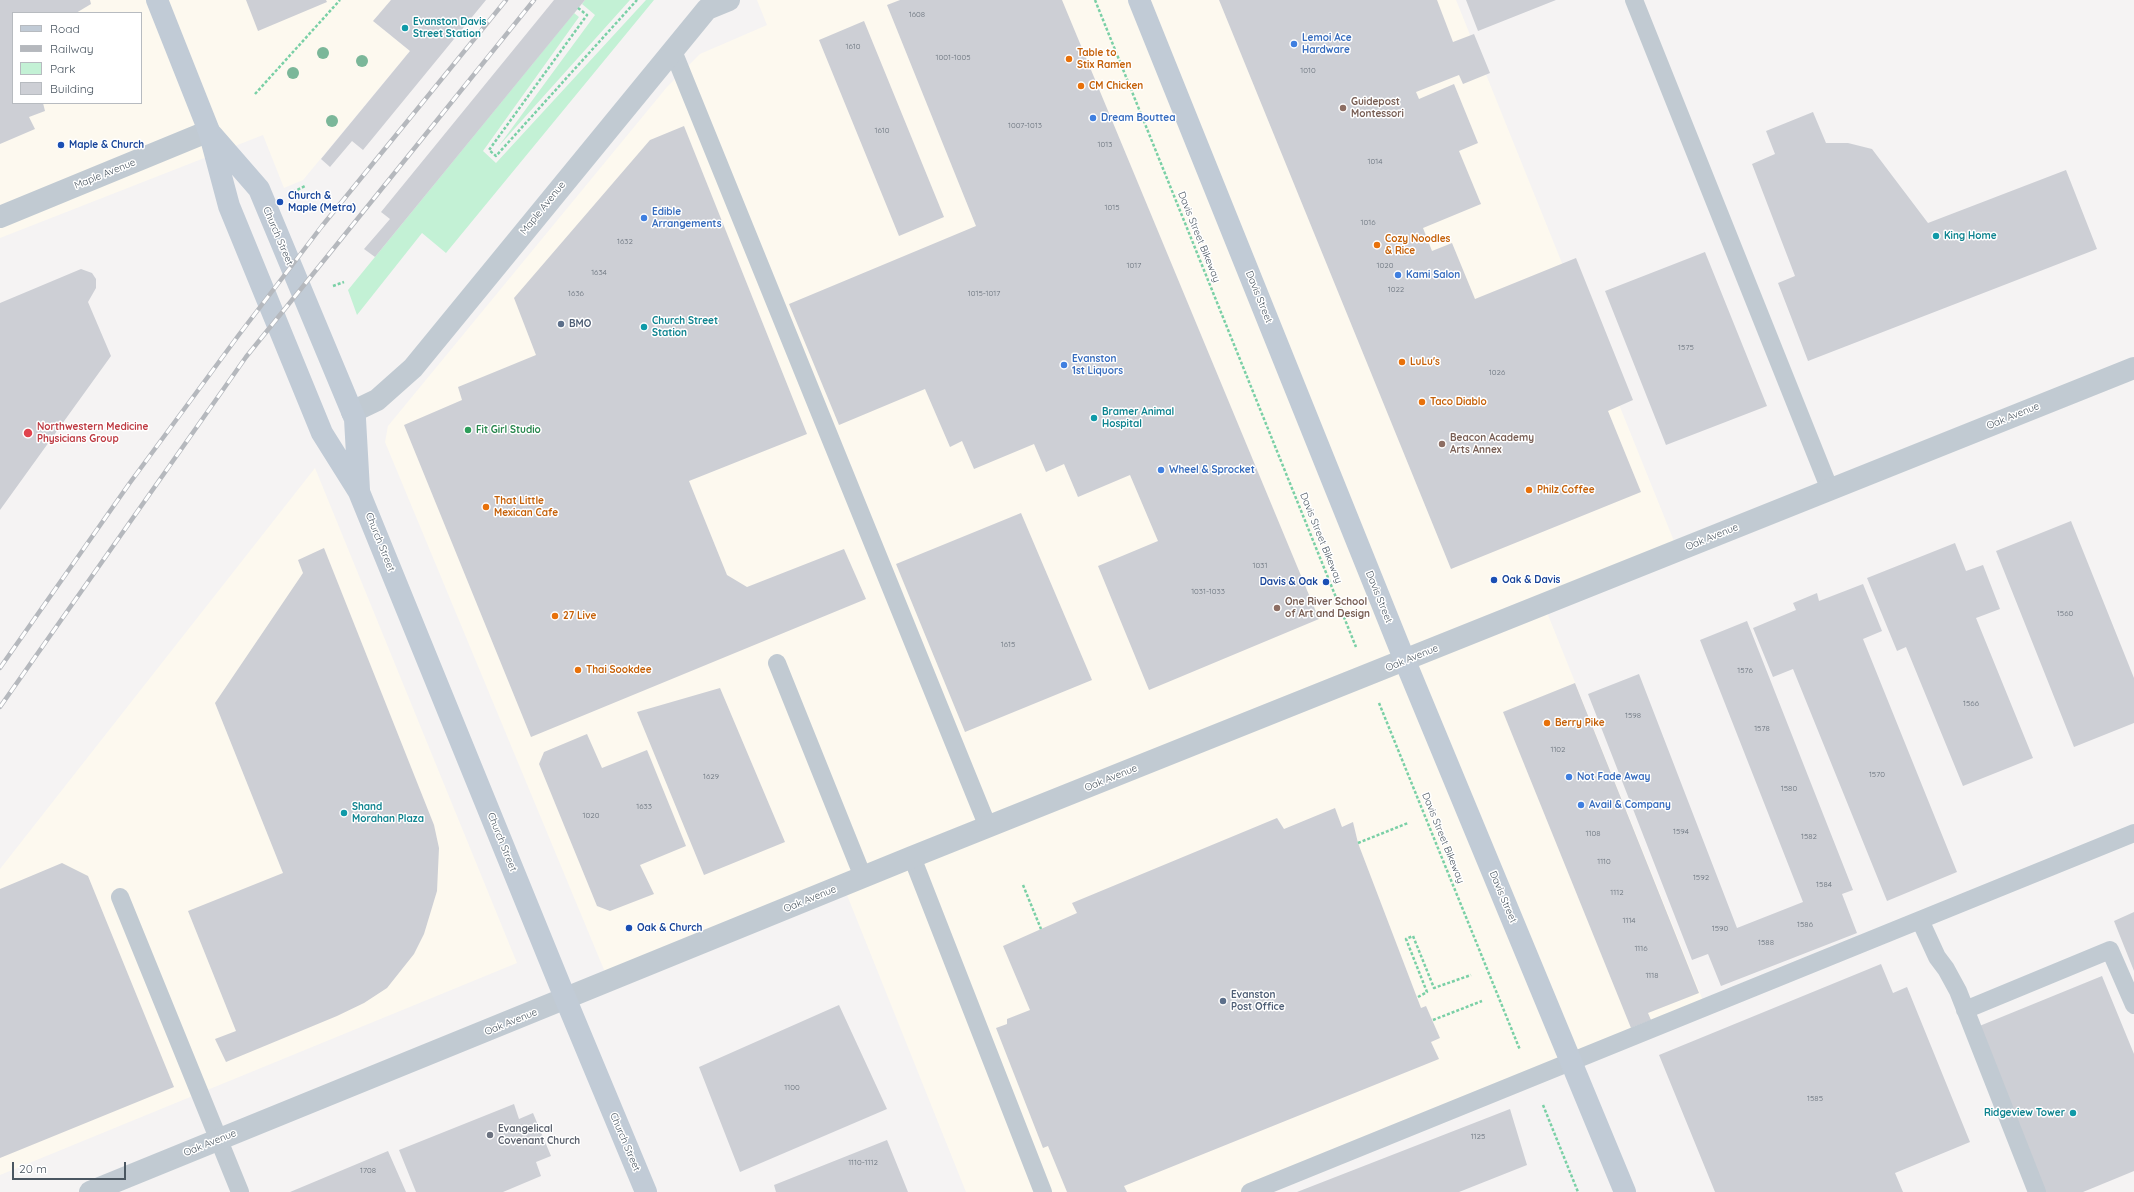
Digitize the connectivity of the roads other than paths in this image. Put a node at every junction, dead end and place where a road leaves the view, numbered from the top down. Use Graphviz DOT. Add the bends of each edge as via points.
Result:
graph roads {
  1 [pos="157,0"];
  2 [pos="729,0"];
  3 [pos="1139,0"];
  4 [pos="1634,0"];
  5 [pos="673,51"];
  6 [pos="209,131"];
  7 [pos="0,217"];
  8 [pos="2134,368"];
  9 [pos="352,412"];
  10 [pos="1830,490"];
  11 [pos="360,492"];
  12 [pos="1405,661"];
  13 [pos="777,663"];
  14 [pos="988,827"];
  15 [pos="2134,833"];
  16 [pos="912,858"];
  17 [pos="863,877"];
  18 [pos="120,897"];
  19 [pos="1920,920"];
  20 [pos="566,1000"];
  21 [pos="2134,1005"];
  22 [pos="1966,1010"];
  23 [pos="1571,1060"];
  24 [pos="219,1139"];
  25 [pos="90,1192"];
  26 [pos="240,1192"];
  27 [pos="646,1192"];
  28 [pos="1043,1192"];
  29 [pos="1250,1192"];
  30 [pos="1625,1192"];
  31 [pos="2037,1192"];
  1 -- 6 [label="main road, Church Street"];
  2 -- 5 [label="street, Maple Avenue" via="707,9"];
  3 -- 12 [label="main road, Davis Street"];
  4 -- 10 [label="lane"];
  5 -- 9 [label="street, Maple Avenue" via="413,368 377,400"];
  5 -- 14 [label="lane"];
  6 -- 7 [label="street, Maple Avenue"];
  6 -- 9 [label="main road, Church Street" via="259,190"];
  6 -- 11 [label="main road, Church Street" via="229,206 322,433"];
  8 -- 10 [label="street, Oak Avenue"];
  9 -- 11 [label="main road, Church Street" via="355,419"];
  10 -- 12 [label="street, Oak Avenue"];
  11 -- 20 [label="main road, Church Street"];
  12 -- 14 [label="street, Oak Avenue"];
  12 -- 23 [label="main road, Davis Street"];
  13 -- 17 [label="lane"];
  14 -- 16 [label="street, Oak Avenue"];
  15 -- 19 [label="lane"];
  16 -- 17 [label="street, Oak Avenue"];
  16 -- 28 [label="lane"];
  17 -- 20 [label="street, Oak Avenue"];
  18 -- 24 [label="lane"];
  19 -- 22 [label="lane"];
  19 -- 23 [label="lane"];
  20 -- 24 [label="street, Oak Avenue"];
  20 -- 27 [label="main road, Church Street"];
  21 -- 22 [label="lane" via="2110,950"];
  22 -- 31 [label="lane"];
  23 -- 29 [label="lane"];
  23 -- 30 [label="main road, Davis Street"];
  24 -- 25 [label="street, Oak Avenue"];
  24 -- 26 [label="lane"];
}
